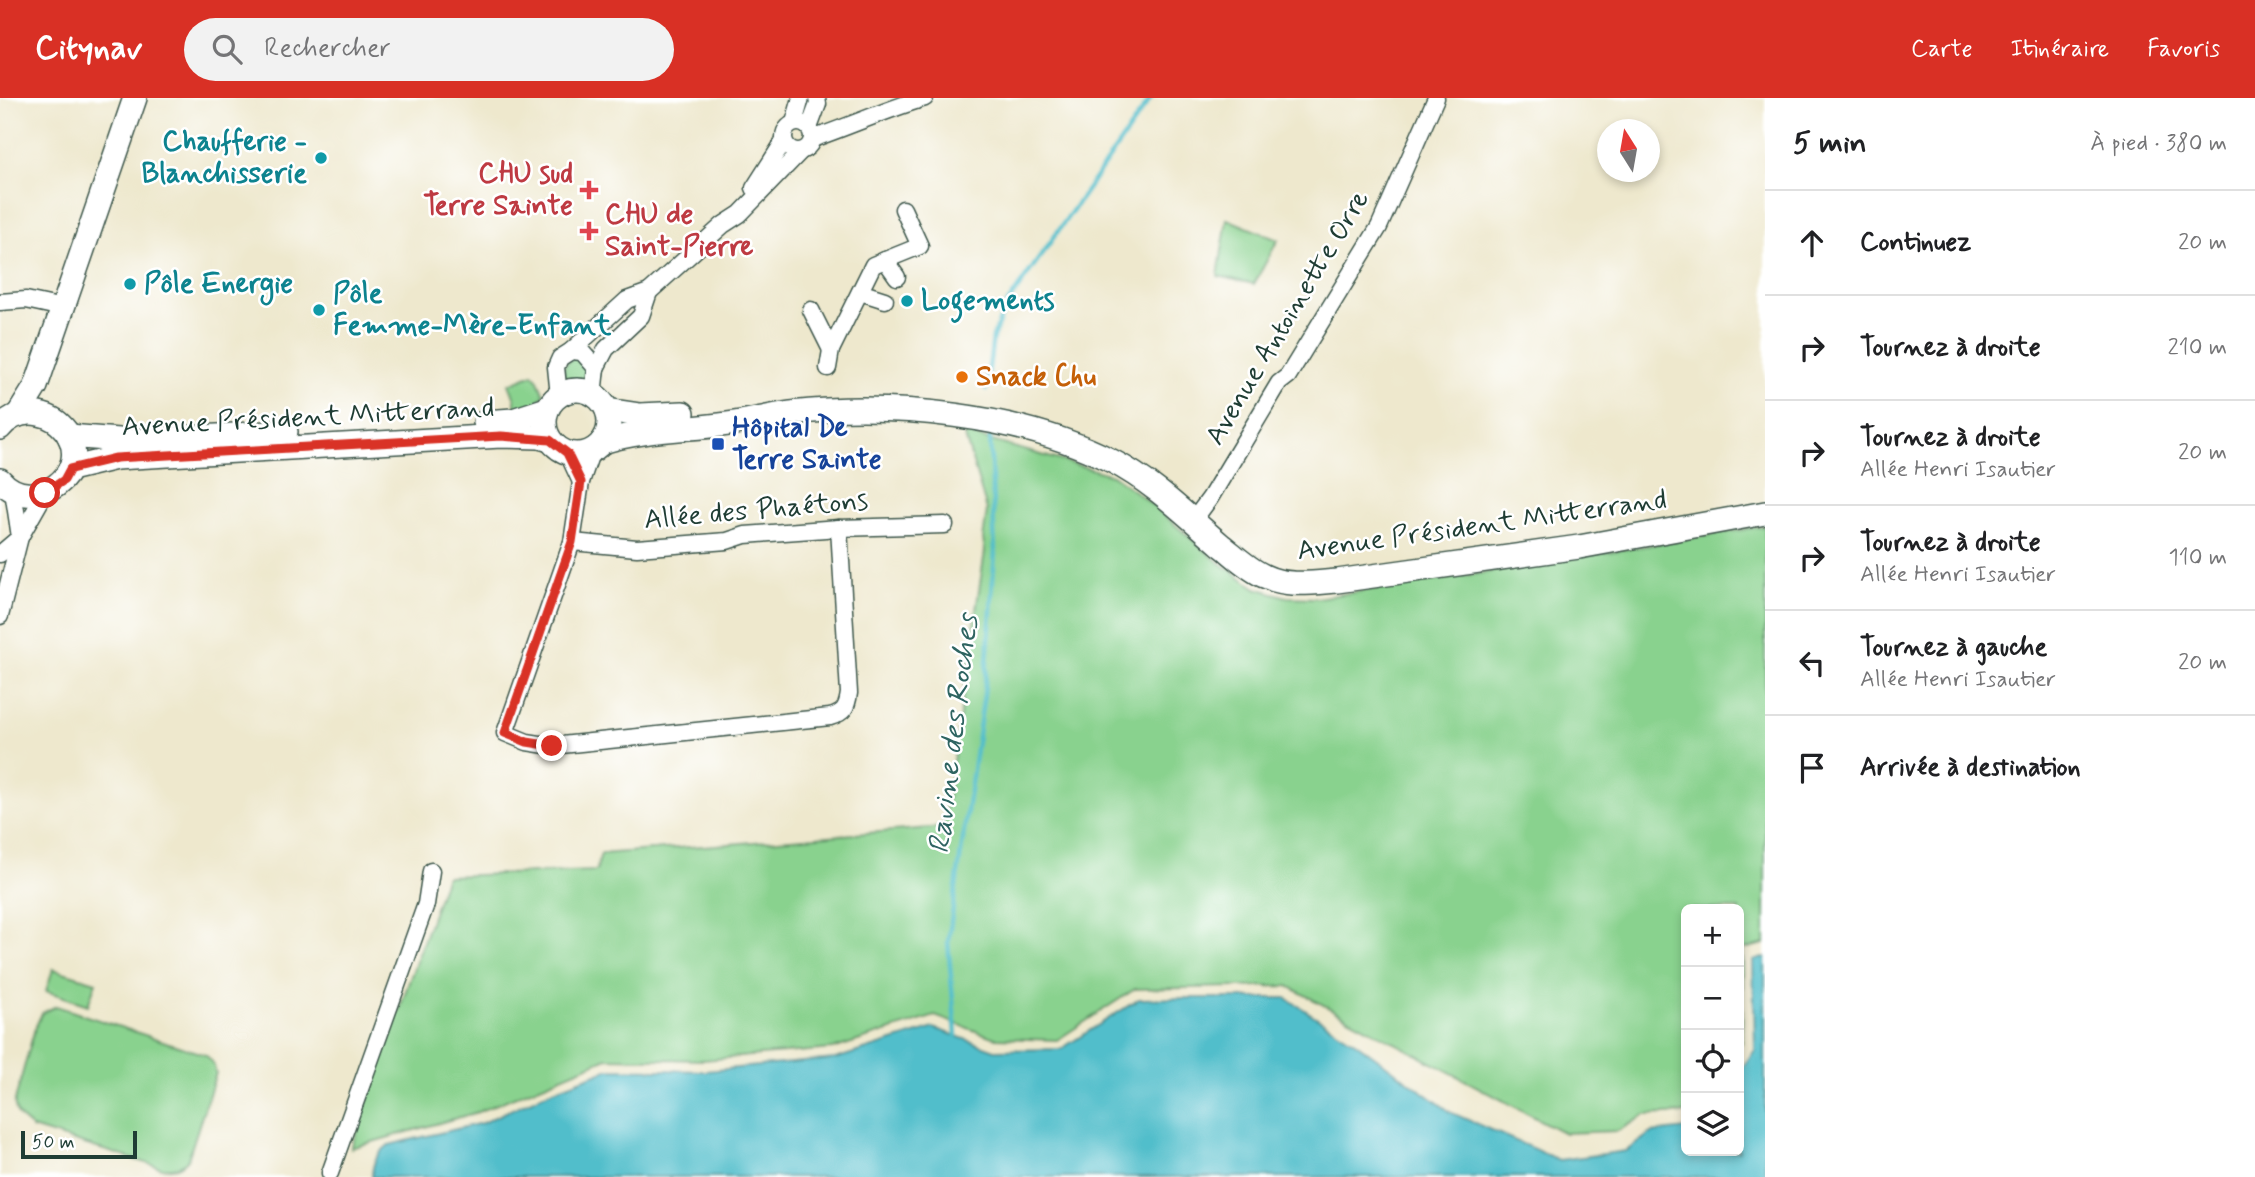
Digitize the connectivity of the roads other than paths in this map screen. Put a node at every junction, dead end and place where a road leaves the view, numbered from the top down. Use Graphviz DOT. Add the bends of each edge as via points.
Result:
graph roads {
  1 [pos="135,98"];
  2 [pos="801,98"];
  3 [pos="817,98"];
  4 [pos="925,98"];
  5 [pos="1436,98"];
  6 [pos="804,136"];
  7 [pos="903,209"];
  8 [pos="723,225"];
  9 [pos="885,260"];
  10 [pos="897,277"];
  11 [pos="649,292"];
  12 [pos="860,292"];
  13 [pos="885,300"];
  14 [pos="0,302"];
  15 [pos="63,308"];
  16 [pos="811,310"];
  17 [pos="831,350"];
  18 [pos="571,351"];
  19 [pos="596,368"];
  20 [pos="828,368"];
  21 [pos="36,386"];
  22 [pos="553,402"];
  23 [pos="600,402"];
  24 [pos="791,413"];
  25 [pos="44,415"];
  26 [pos="9,421"];
  27 [pos="69,436"];
  28 [pos="559,446"];
  29 [pos="597,446"];
  30 [pos="70,469"];
  31 [pos="581,482"];
  32 [pos="7,486"];
  33 [pos="45,493"];
  34 [pos="1765,513"];
  35 [pos="1193,521"];
  36 [pos="945,524"];
  37 [pos="839,528"];
  38 [pos="20,537"];
  39 [pos="572,542"];
  40 [pos="0,554"];
  41 [pos="0,616"];
  42 [pos="432,870"];
  43 [pos="330,1173"];
  1 -- 15 [label="main road"];
  2 -- 6 [label="street"];
  3 -- 6 [label="street"];
  4 -- 6 [label="street" via="859,123"];
  5 -- 35 [label="street, Avenue Antoinette Orre" via="1370,243"];
  6 -- 8 [label="street" via="740,214"];
  6 -- 8 [label="street" via="785,130 784,141 761,179"];
  7 -- 9 [label="street" via="920,246"];
  8 -- 11 [label="street"];
  9 -- 10 [label="street"];
  9 -- 12 [label="street" via="873,265"];
  11 -- 18 [label="street" via="627,300"];
  11 -- 19 [label="street" via="641,316 606,349"];
  12 -- 13 [label="street"];
  12 -- 17 [label="street"];
  14 -- 15 [label="street" via="26,300"];
  15 -- 21 [label="main road"];
  16 -- 17 [label="street"];
  17 -- 20 [label="street"];
  18 -- 19 [label="street" via="582,352"];
  18 -- 22 [label="street" via="559,358"];
  19 -- 23 [label="street"];
  21 -- 25 [label="main road"];
  21 -- 26 [label="main road"];
  22 -- 23 [label="main road" via="576,390"];
  22 -- 27 [label="main road, Avenue Président Mitterrand" via="513,420 131,441"];
  22 -- 28 [label="main road" via="545,425"];
  23 -- 24 [label="main road, Avenue Président Mitterrand" via="640,415"];
  23 -- 29 [label="main road" via="609,421"];
  24 -- 29 [label="main road, Avenue Président Mitterrand" via="642,431"];
  24 -- 35 [label="main road, Avenue Président Mitterrand" via="927,412 973,417 1061,439 1113,461"];
  25 -- 26 [label="main road" via="31,412"];
  25 -- 27 [label="main road"];
  27 -- 30 [label="main road"];
  28 -- 29 [label="main road" via="576,454"];
  28 -- 30 [label="main road, Avenue Président Mitterrand" via="501,436 116,458"];
  28 -- 31 [label="street"];
  29 -- 31 [label="street"];
  30 -- 33 [label="main road" via="64,480"];
  31 -- 39 [label="street"];
  32 -- 33 [label="main road" via="34,495"];
  32 -- 38 [label="street"];
  33 -- 38 [label="street"];
  34 -- 35 [label="main road, Avenue Président Mitterrand" via="1579,547 1297,585 1264,577"];
  36 -- 37 [label="street, Allée des Phaétons"];
  37 -- 39 [label="street, Allée des Phaétons" via="638,548"];
  37 -- 39 [label="street" via="849,693 841,714 552,746 527,742 505,733"];
  38 -- 40 [label="street"];
  38 -- 41 [label="street"];
  42 -- 43 [label="street" via="426,904"];
}
